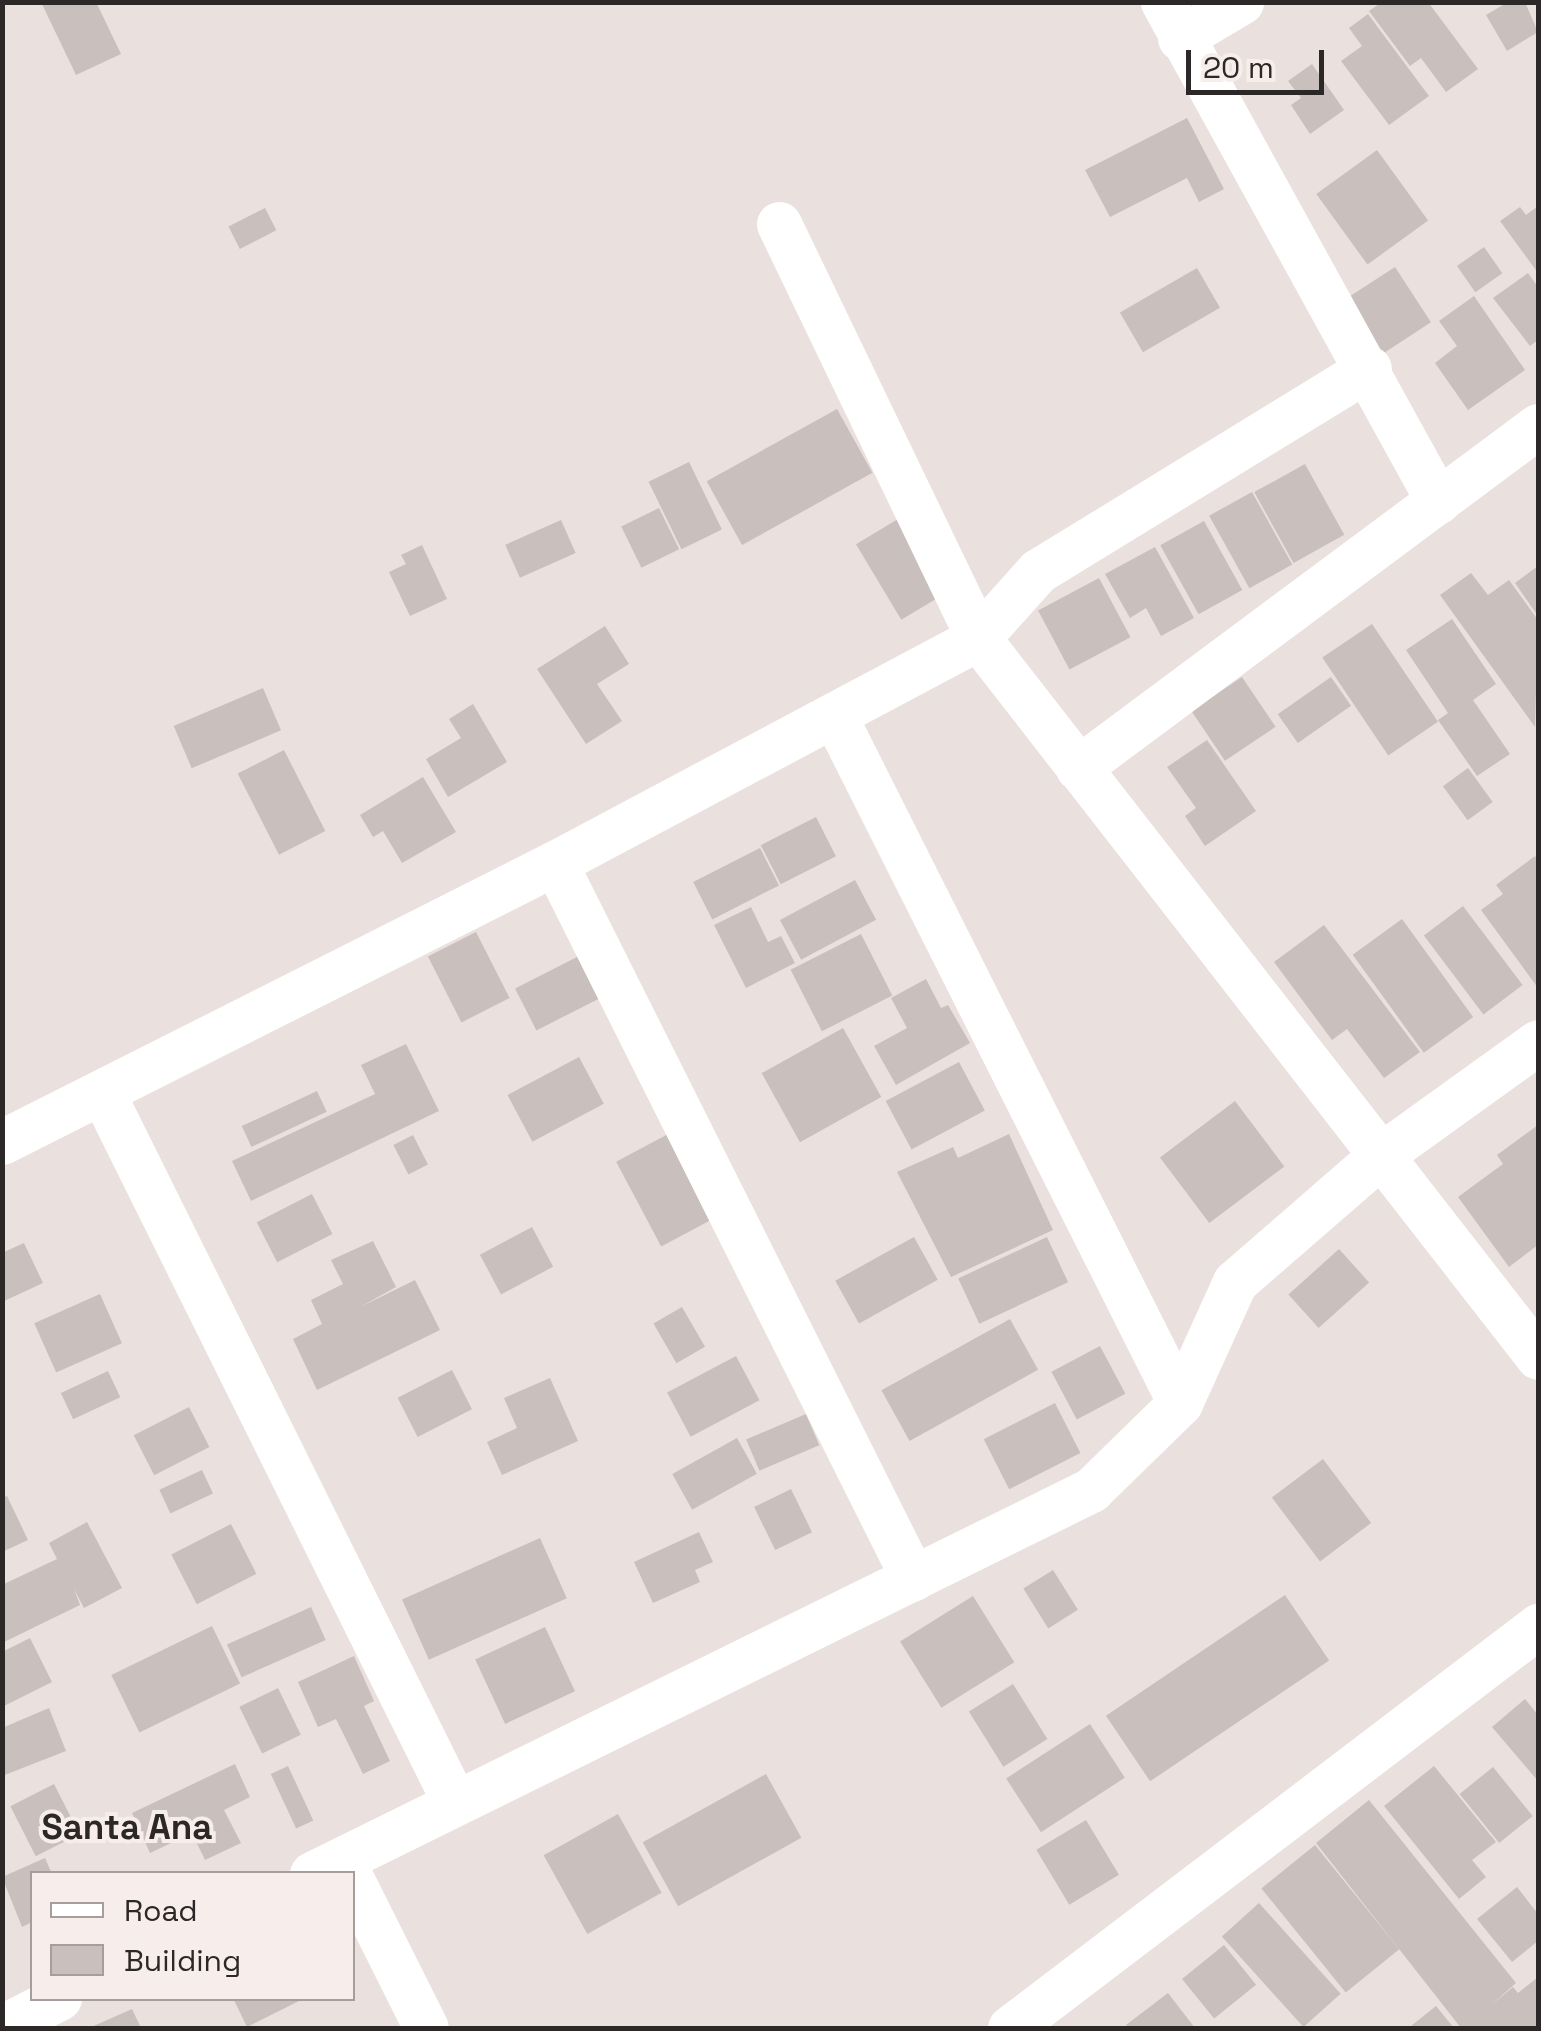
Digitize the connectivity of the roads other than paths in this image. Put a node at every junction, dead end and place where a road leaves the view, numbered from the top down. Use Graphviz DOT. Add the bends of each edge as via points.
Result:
graph roads {
  1 [pos="1241,2"];
  2 [pos="1171,20"];
  3 [pos="778,224"];
  4 [pos="1368,368"];
  5 [pos="1538,426"];
  6 [pos="1438,501"];
  7 [pos="978,638"];
  8 [pos="834,715"];
  9 [pos="1078,768"];
  10 [pos="554,863"];
  11 [pos="1538,1042"];
  12 [pos="102,1092"];
  13 [pos="2,1142"];
  14 [pos="1382,1155"];
  15 [pos="1538,1356"];
  16 [pos="1180,1402"];
  17 [pos="913,1578"];
  18 [pos="1538,1626"];
  19 [pos="456,1803"];
  20 [pos="339,1871"];
  21 [pos="355,1900"];
  22 [pos="54,2001"];
  23 [pos="1023,2025"];
  24 [pos="2,2027"];
  25 [pos="426,2028"];
  1 -- 2 [label="street"];
  2 -- 4 [label="street"];
  3 -- 7 [label="street"];
  4 -- 6 [label="street"];
  4 -- 7 [label="street" via="1038,572"];
  5 -- 6 [label="street"];
  6 -- 9 [label="street"];
  7 -- 8 [label="street"];
  7 -- 9 [label="street"];
  8 -- 10 [label="street"];
  8 -- 16 [label="street"];
  9 -- 14 [label="street"];
  10 -- 12 [label="street"];
  10 -- 17 [label="street"];
  11 -- 14 [label="street"];
  12 -- 13 [label="street"];
  12 -- 19 [label="street"];
  14 -- 15 [label="street"];
  14 -- 16 [label="street" via="1235,1282"];
  16 -- 17 [label="street" via="1091,1490"];
  17 -- 19 [label="street"];
  18 -- 23 [label="street"];
  19 -- 20 [label="street"];
  21 -- 25 [label="street"];
  22 -- 24 [label="street"];
}
